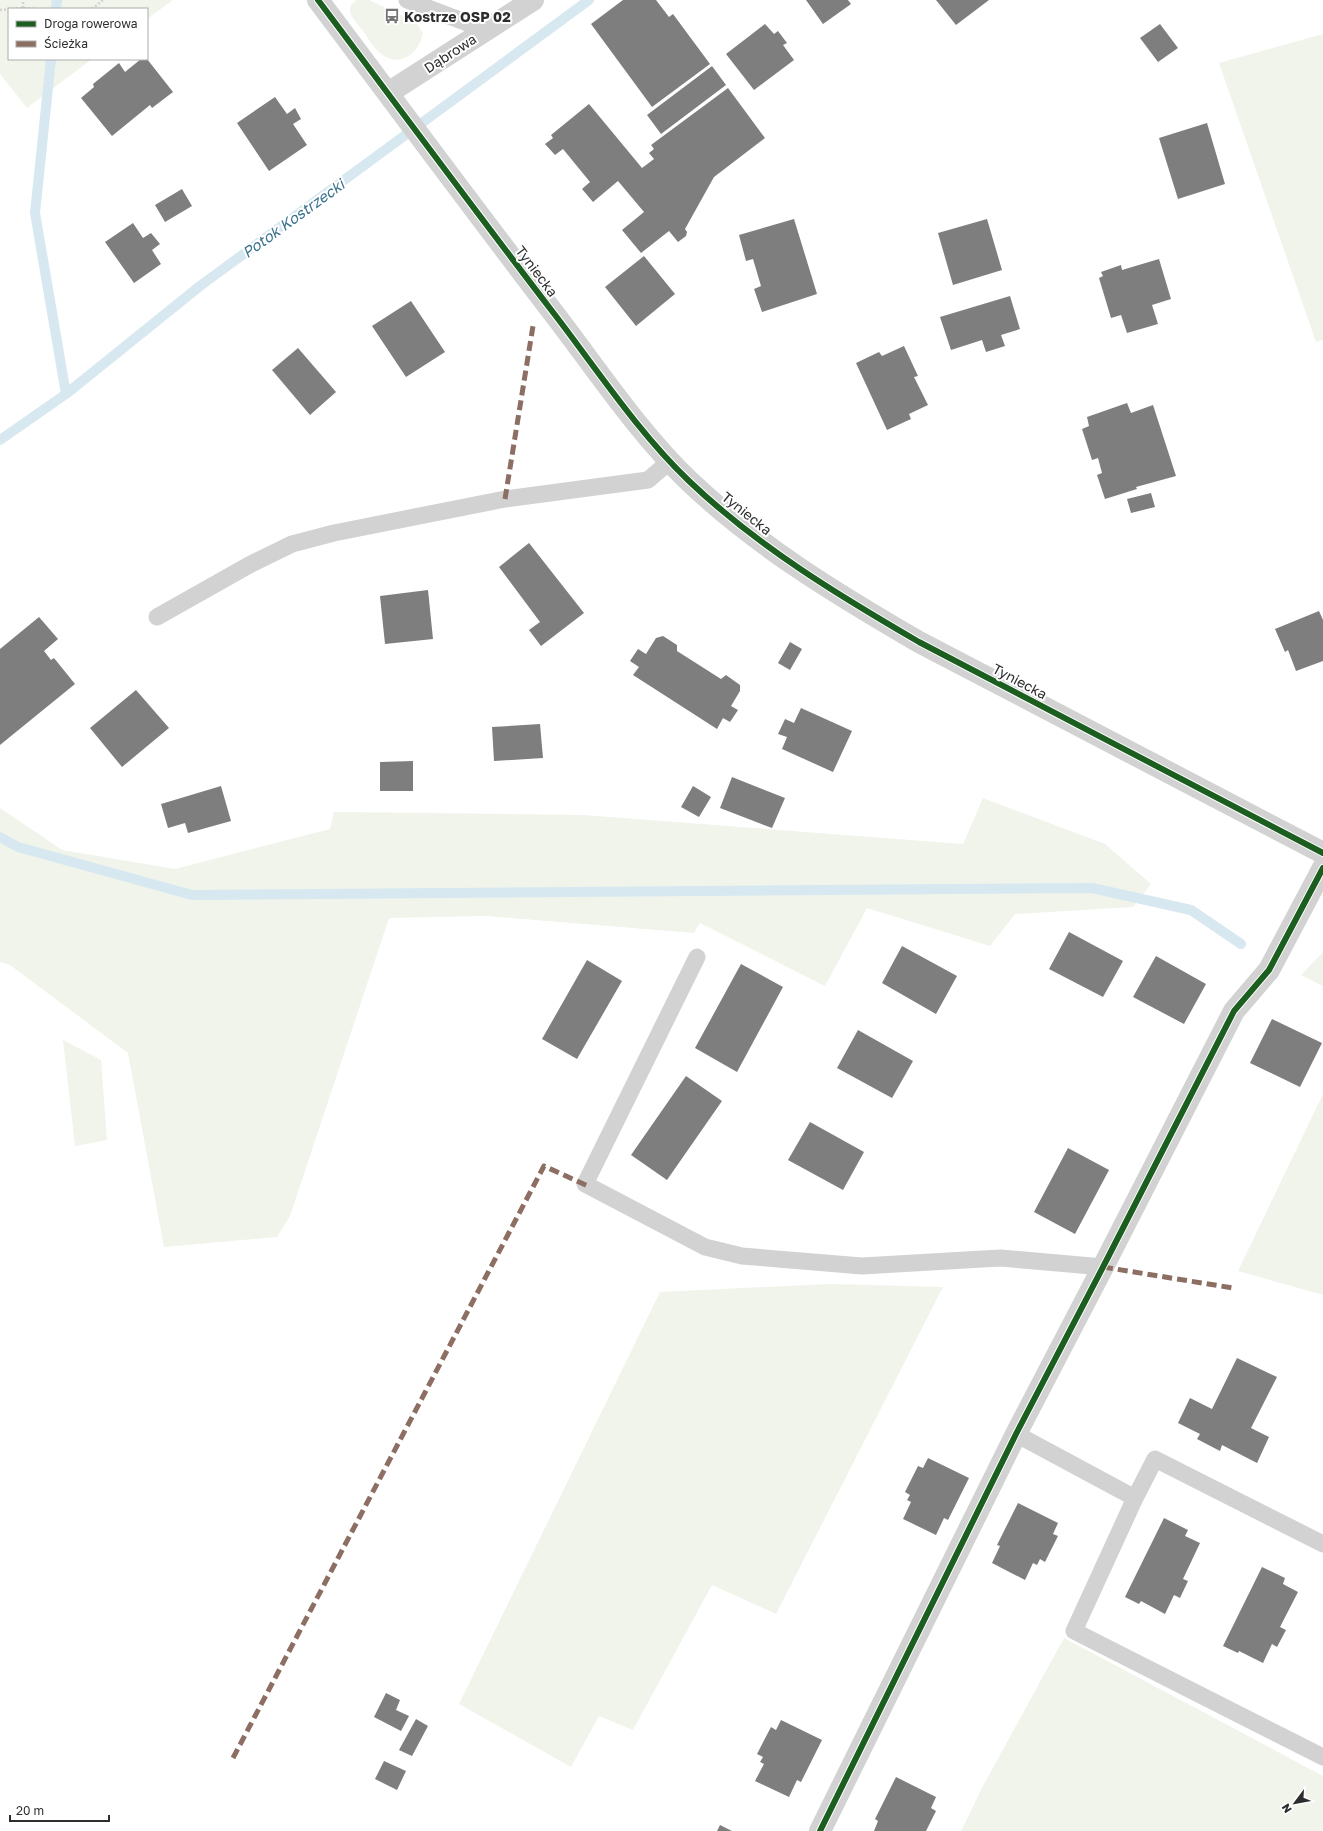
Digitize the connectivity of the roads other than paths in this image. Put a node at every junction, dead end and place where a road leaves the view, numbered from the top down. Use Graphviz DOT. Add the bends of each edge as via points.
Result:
graph roads {
  1 [pos="318,0"];
  2 [pos="408,0"];
  3 [pos="533,0"];
  4 [pos="486,30"];
  5 [pos="388,93"];
  6 [pos="670,461"];
  7 [pos="157,617"];
  8 [pos="1323,853"];
  9 [pos="1323,868"];
  10 [pos="697,957"];
  11 [pos="1103,1267"];
  12 [pos="1016,1434"];
  13 [pos="1135,1498"];
  14 [pos="1323,1544"];
  15 [pos="1323,1757"];
  16 [pos="820,1831"];
  1 -- 5 [label="street, Tyniecka"];
  2 -- 4 [label="lane"];
  3 -- 4 [label="street, Dąbrowa"];
  4 -- 5 [label="street, Dąbrowa"];
  5 -- 6 [label="street, Tyniecka" via="644,431"];
  6 -- 7 [label="lane" via="648,480 506,499 334,533 292,544"];
  6 -- 8 [label="street, Tyniecka" via="690,482 744,528 809,576 862,609 926,646"];
  9 -- 11 [label="street" via="1269,970 1234,1011"];
  10 -- 11 [label="lane" via="585,1184 705,1247 742,1256 862,1266 1000,1258"];
  11 -- 12 [label="street"];
  12 -- 13 [label="lane"];
  12 -- 16 [label="street"];
  13 -- 14 [label="lane" via="1155,1459"];
  13 -- 15 [label="lane" via="1074,1631"];
}
